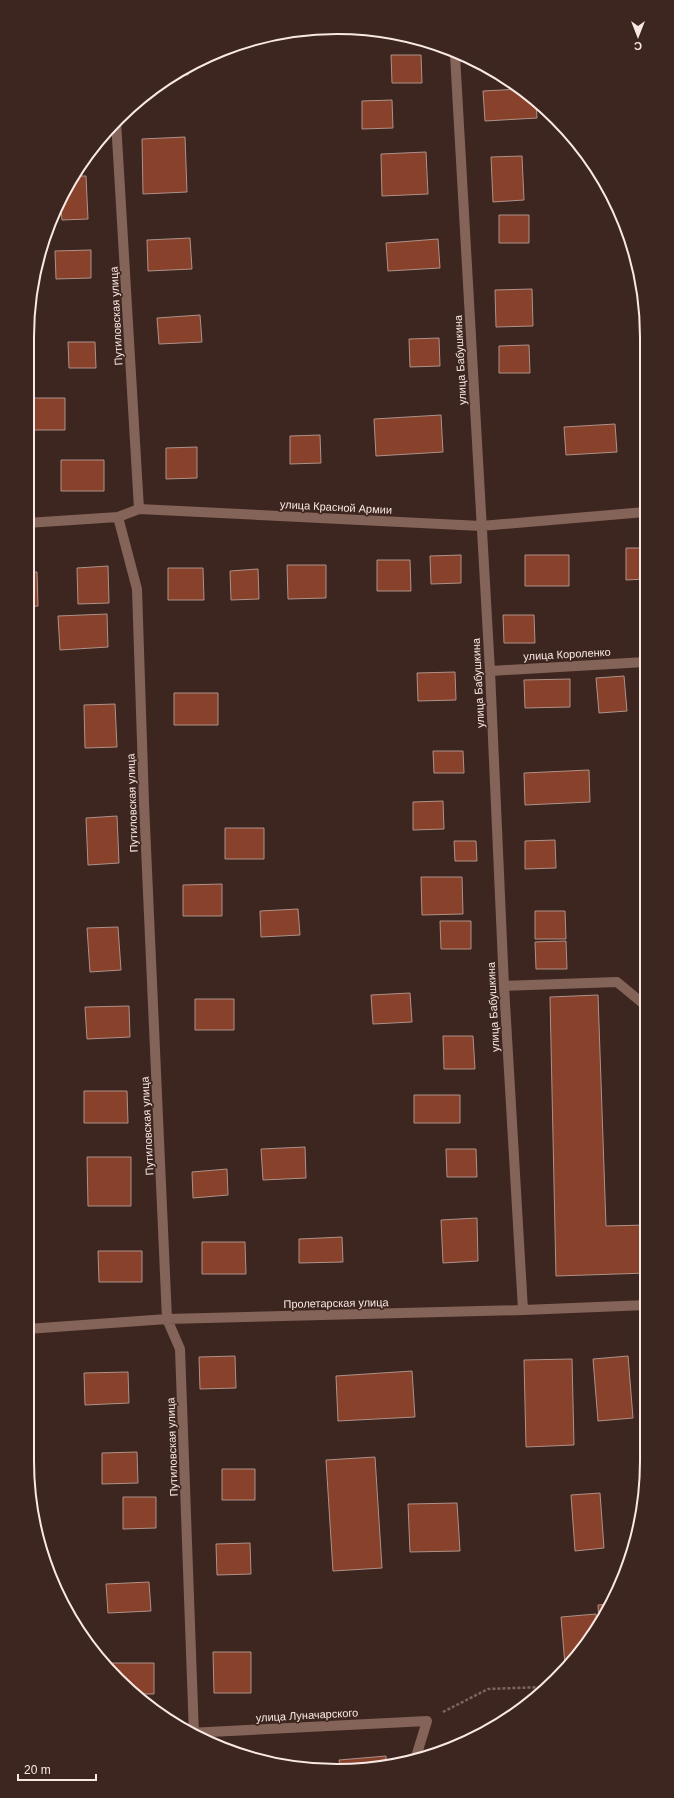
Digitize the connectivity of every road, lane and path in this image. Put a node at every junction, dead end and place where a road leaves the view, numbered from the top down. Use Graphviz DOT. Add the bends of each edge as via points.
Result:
graph roads {
  1 [pos="455,58"];
  2 [pos="117,129"];
  3 [pos="139,509"];
  4 [pos="640,512"];
  5 [pos="118,516"];
  6 [pos="34,522"];
  7 [pos="481,526"];
  8 [pos="640,662"];
  9 [pos="490,671"];
  10 [pos="504,986"];
  11 [pos="640,1001"];
  12 [pos="640,1305"];
  13 [pos="523,1310"];
  14 [pos="167,1319"];
  15 [pos="34,1328"];
  16 [pos="539,1687"];
  17 [pos="427,1721"];
  18 [pos="192,1727"];
  19 [pos="202,1732"];
  20 [pos="417,1753"];
  1 -- 7 [label="street, улица Бабушкина"];
  2 -- 3 [label="street, Путиловская улица"];
  3 -- 5 [label="street, улица Красной Армии"];
  3 -- 7 [label="street, улица Красной Армии"];
  4 -- 7 [label="street, улица Красной Армии"];
  5 -- 6 [label="street, улица Красной Армии"];
  5 -- 14 [label="street, Путиловская улица" via="137,589 144,811"];
  7 -- 9 [label="street, улица Бабушкина"];
  8 -- 9 [label="street, улица Короленко"];
  9 -- 10 [label="street, улица Бабушкина"];
  10 -- 11 [label="street" via="617,982"];
  10 -- 13 [label="street, улица Бабушкина"];
  12 -- 13 [label="street, Пролетарская улица"];
  13 -- 14 [label="street, Пролетарская улица"];
  14 -- 15 [label="street, Пролетарская улица"];
  14 -- 18 [label="street, Путиловская улица" via="180,1349"];
  16 -- 17 [label="path" via="488,1688"];
  17 -- 19 [label="street, улица Луначарского"];
  17 -- 20 [label="street"];
}
